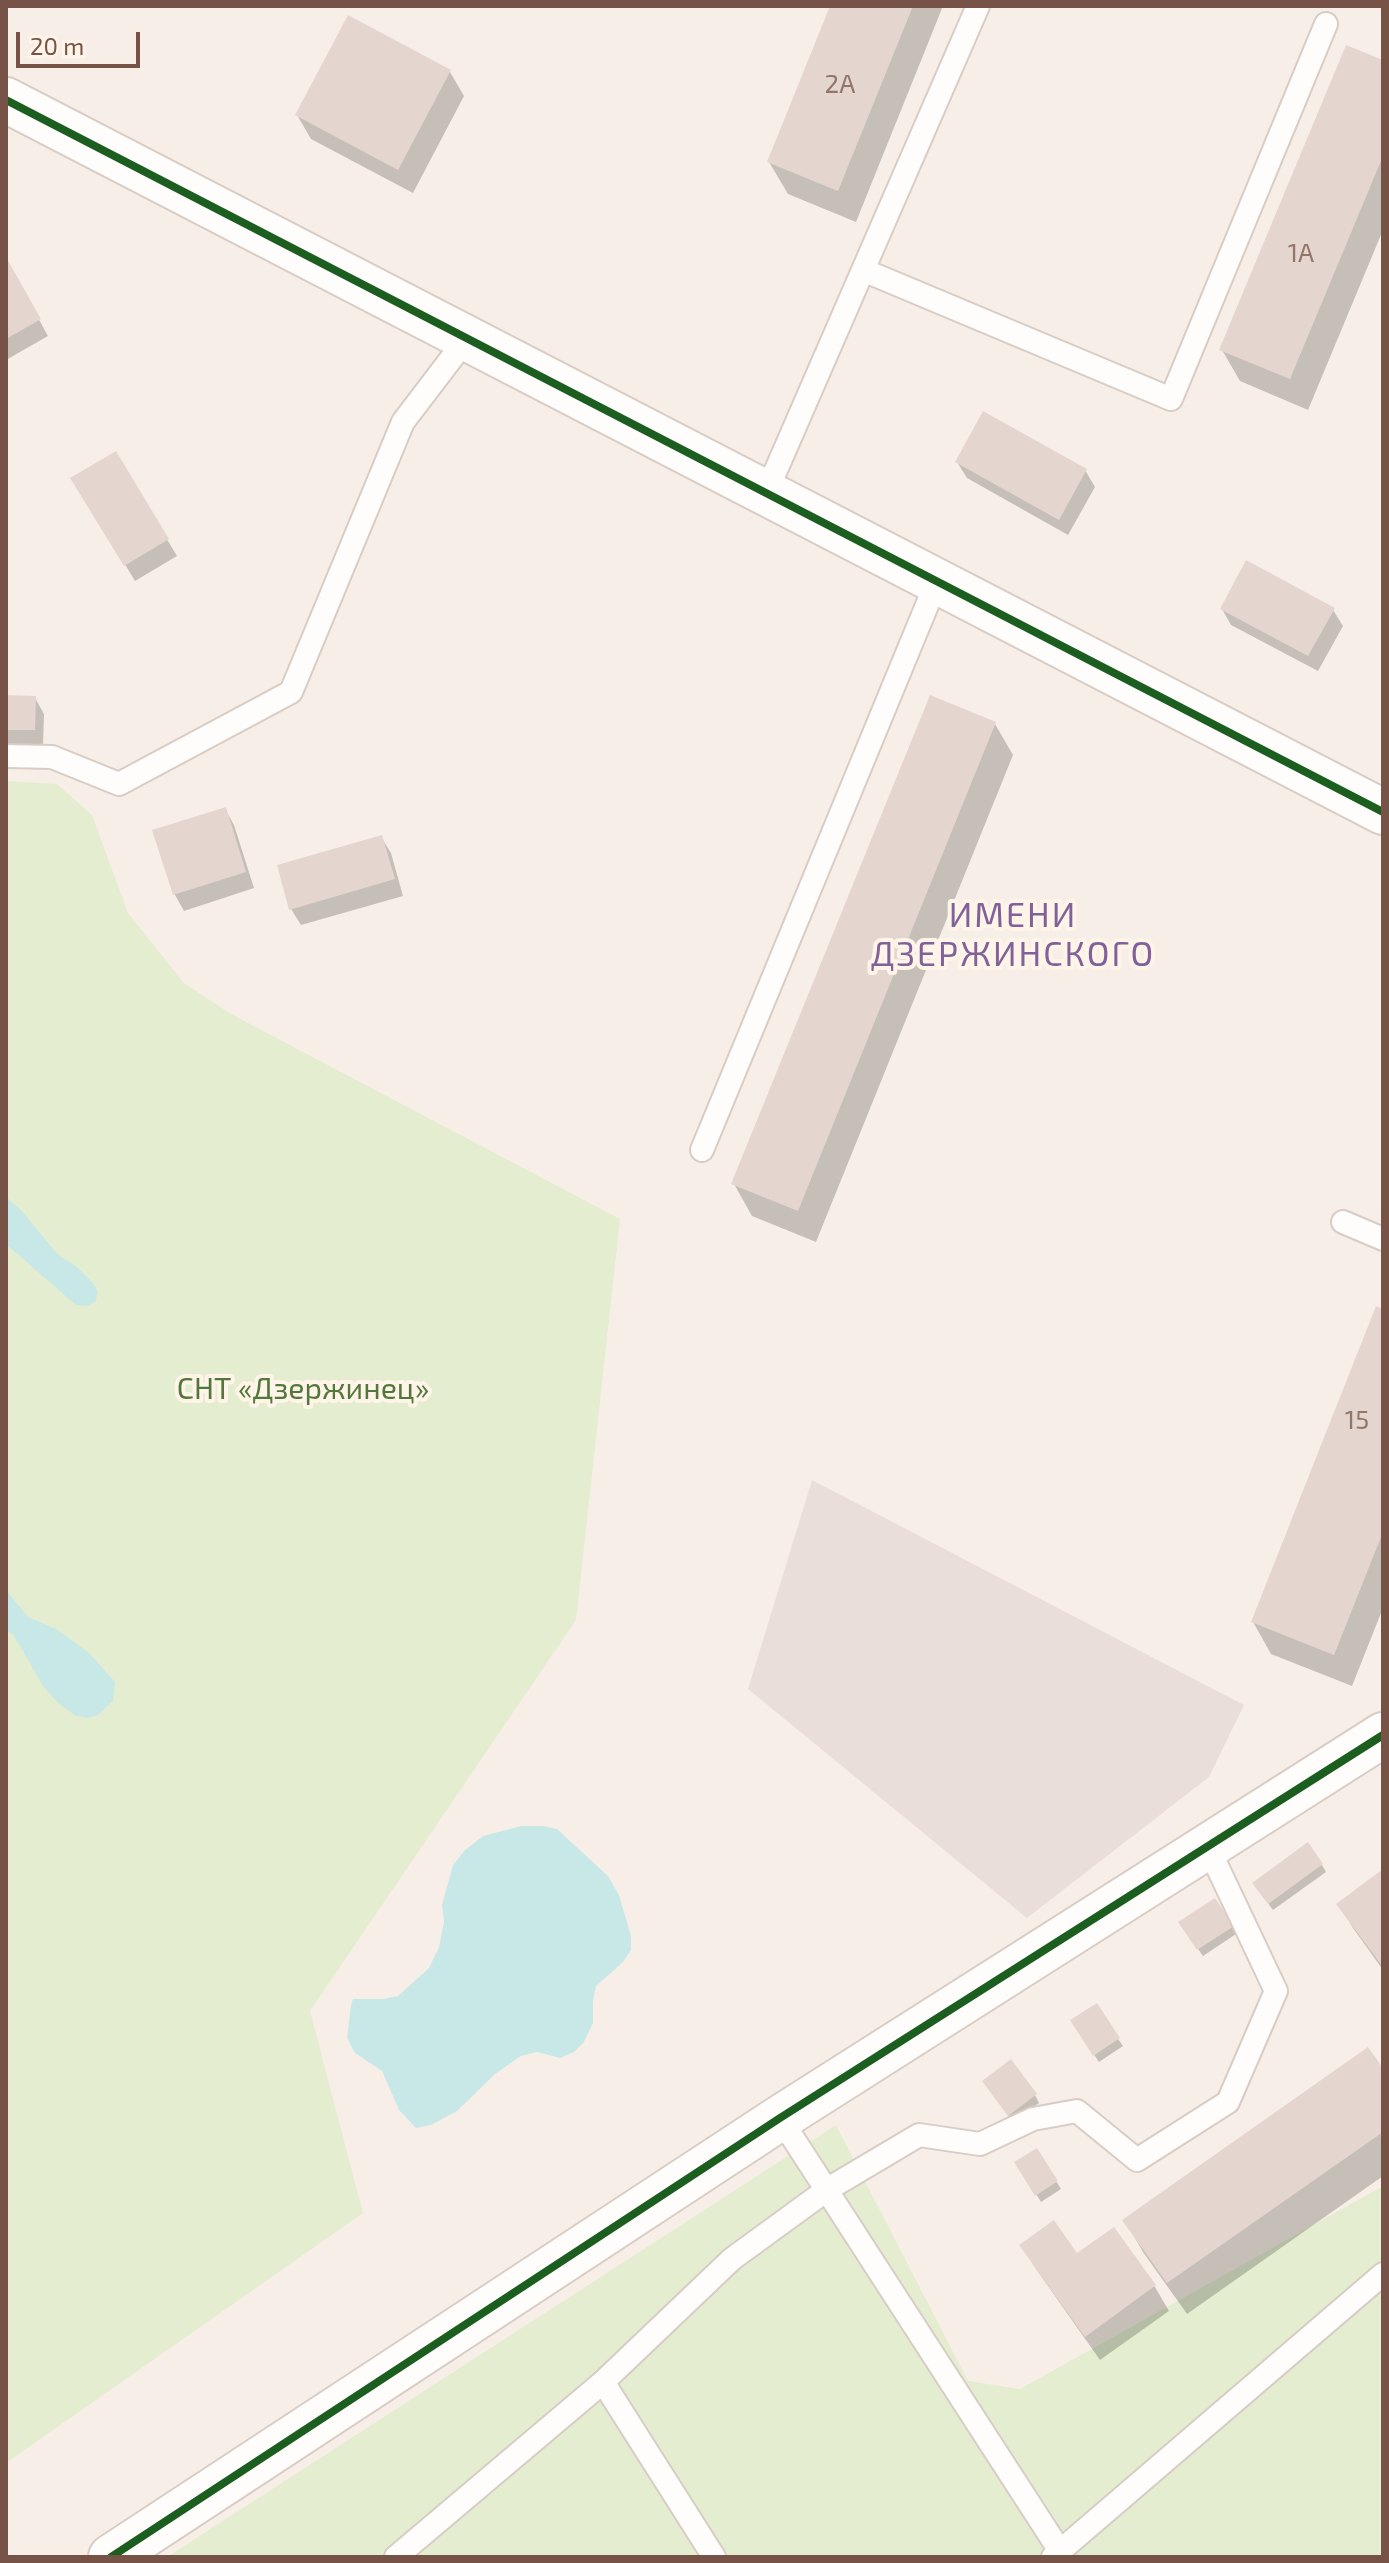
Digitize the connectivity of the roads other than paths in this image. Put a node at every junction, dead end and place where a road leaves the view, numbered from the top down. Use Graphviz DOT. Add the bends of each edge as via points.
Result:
graph roads {
  1 [pos="978,6"];
  2 [pos="1326,24"];
  3 [pos="6,100"];
  4 [pos="863,270"];
  5 [pos="467,338"];
  6 [pos="766,493"];
  7 [pos="937,581"];
  8 [pos="6,756"];
  9 [pos="1383,812"];
  10 [pos="702,1150"];
  11 [pos="1343,1222"];
  12 [pos="1383,1239"];
  13 [pos="1383,1735"];
  14 [pos="1207,1845"];
  15 [pos="780,2118"];
  16 [pos="828,2189"];
  17 [pos="1383,2274"];
  18 [pos="603,2382"];
  19 [pos="1057,2554"];
  20 [pos="111,2557"];
  21 [pos="396,2557"];
  22 [pos="714,2557"];
  1 -- 4 [label="lane"];
  2 -- 4 [label="lane" via="1171,399"];
  3 -- 5 [label="street"];
  4 -- 6 [label="lane"];
  5 -- 6 [label="street"];
  5 -- 8 [label="lane" via="403,422 291,692 119,784 52,757"];
  6 -- 7 [label="street"];
  7 -- 9 [label="street"];
  7 -- 10 [label="lane"];
  11 -- 12 [label="lane"];
  13 -- 14 [label="street"];
  14 -- 15 [label="street"];
  14 -- 16 [label="lane" via="1276,1991 1228,2102 1137,2160 1077,2111 1033,2119 980,2144 919,2135"];
  15 -- 16 [label="lane"];
  15 -- 20 [label="street"];
  16 -- 18 [label="lane" via="732,2259"];
  16 -- 19 [label="lane"];
  17 -- 19 [label="lane"];
  18 -- 21 [label="lane"];
  18 -- 22 [label="lane"];
}
